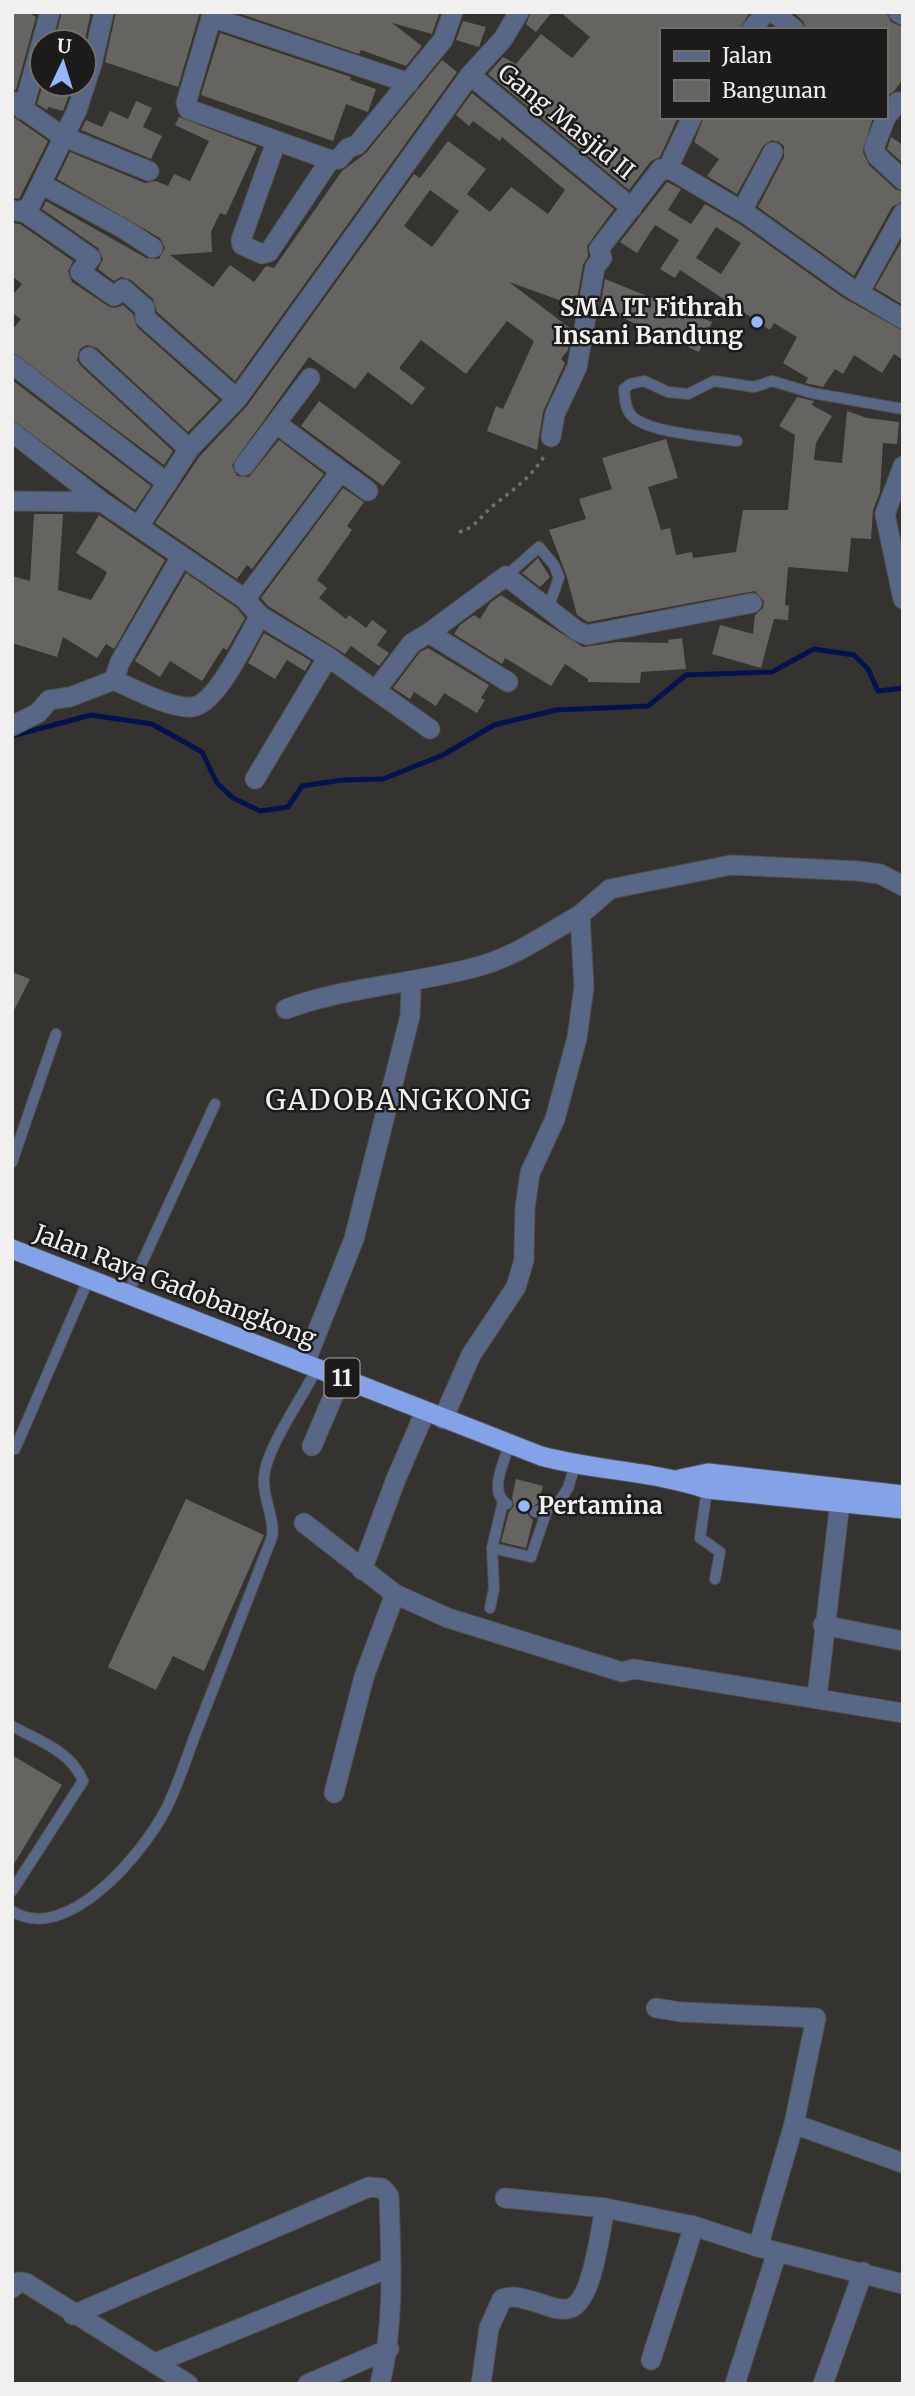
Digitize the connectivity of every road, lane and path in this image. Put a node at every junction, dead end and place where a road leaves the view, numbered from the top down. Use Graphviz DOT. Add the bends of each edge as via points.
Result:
graph roads {
  1 [pos="50,12"];
  2 [pos="104,12"];
  3 [pos="453,12"];
  4 [pos="766,12"];
  5 [pos="513,14"];
  6 [pos="212,15"];
  7 [pos="753,28"];
  8 [pos="470,75"];
  9 [pos="409,83"];
  10 [pos="896,100"];
  11 [pos="18,105"];
  12 [pos="887,115"];
  13 [pos="691,119"];
  14 [pos="885,119"];
  15 [pos="62,136"];
  16 [pos="276,142"];
  17 [pos="773,152"];
  18 [pos="330,160"];
  19 [pos="667,168"];
  20 [pos="149,171"];
  21 [pos="903,180"];
  22 [pos="41,184"];
  23 [pos="632,208"];
  24 [pos="18,211"];
  25 [pos="742,211"];
  26 [pos="903,213"];
  27 [pos="153,248"];
  28 [pos="859,293"];
  29 [pos="903,319"];
  30 [pos="89,357"];
  31 [pos="12,364"];
  32 [pos="310,378"];
  33 [pos="237,399"];
  34 [pos="903,408"];
  35 [pos="277,424"];
  36 [pos="12,432"];
  37 [pos="551,437"];
  38 [pos="737,441"];
  39 [pos="189,449"];
  40 [pos="244,466"];
  41 [pos="903,466"];
  42 [pos="341,471"];
  43 [pos="167,483"];
  44 [pos="368,491"];
  45 [pos="12,501"];
  46 [pos="102,502"];
  47 [pos="139,526"];
  48 [pos="459,532"];
  49 [pos="181,557"];
  50 [pos="506,576"];
  51 [pos="902,595"];
  52 [pos="244,599"];
  53 [pos="752,603"];
  54 [pos="548,609"];
  55 [pos="260,616"];
  56 [pos="429,634"];
  57 [pos="328,657"];
  58 [pos="114,680"];
  59 [pos="508,681"];
  60 [pos="376,690"];
  61 [pos="12,726"];
  62 [pos="430,729"];
  63 [pos="255,779"];
  64 [pos="903,886"];
  65 [pos="580,915"];
  66 [pos="406,983"];
  67 [pos="286,1009"];
  68 [pos="56,1034"];
  69 [pos="215,1104"];
  70 [pos="12,1162"];
  71 [pos="12,1249"];
  72 [pos="89,1278"];
  73 [pos="128,1293"];
  74 [pos="311,1366"];
  75 [pos="341,1378"];
  76 [pos="434,1416"];
  77 [pos="509,1445"];
  78 [pos="312,1446"];
  79 [pos="15,1449"];
  80 [pos="575,1465"];
  81 [pos="679,1480"];
  82 [pos="707,1489"];
  83 [pos="903,1494"];
  84 [pos="839,1502"];
  85 [pos="903,1509"];
  86 [pos="304,1523"];
  87 [pos="492,1548"];
  88 [pos="362,1570"];
  89 [pos="715,1579"];
  90 [pos="395,1594"];
  91 [pos="490,1608"];
  92 [pos="823,1625"];
  93 [pos="903,1641"];
  94 [pos="817,1697"];
  95 [pos="903,1713"];
  96 [pos="12,1726"];
  97 [pos="334,1793"];
  98 [pos="12,1891"];
  99 [pos="12,1911"];
  100 [pos="656,2008"];
  101 [pos="794,2124"];
  102 [pos="903,2163"];
  103 [pos="505,2198"];
  104 [pos="605,2208"];
  105 [pos="694,2227"];
  106 [pos="768,2249"];
  107 [pos="391,2267"];
  108 [pos="863,2272"];
  109 [pos="903,2284"];
  110 [pos="12,2288"];
  111 [pos="73,2315"];
  112 [pos="389,2348"];
  113 [pos="651,2360"];
  114 [pos="155,2363"];
  115 [pos="188,2384"];
  116 [pos="308,2384"];
  117 [pos="380,2384"];
  118 [pos="481,2384"];
  119 [pos="735,2384"];
  120 [pos="823,2384"];
  1 -- 11 [label="street"];
  2 -- 15 [label="street" via="86,87"];
  3 -- 9 [label="street" via="443,40"];
  4 -- 7 [label="street"];
  5 -- 8 [label="street" via="503,39"];
  6 -- 9 [label="street"];
  6 -- 16 [label="street" via="188,109"];
  8 -- 23 [label="street, Gang Masjid II"];
  8 -- 33 [label="street"];
  9 -- 18 [label="street" via="357,145"];
  10 -- 12 [label="street"];
  11 -- 15 [label="street"];
  13 -- 19 [label="street"];
  14 -- 21 [label="street" via="874,148"];
  15 -- 20 [label="street"];
  15 -- 22 [label="street"];
  16 -- 18 [label="street"];
  16 -- 18 [label="street" via="241,240 242,245 262,254 269,253"];
  17 -- 25 [label="street"];
  19 -- 23 [label="street" via="657,172"];
  19 -- 25 [label="street"];
  22 -- 24 [label="street" via="30,206"];
  22 -- 27 [label="street"];
  23 -- 37 [label="street" via="599,249 601,258 595,267 576,367 555,414"];
  24 -- 33 [label="street" via="90,258 80,272 114,296 123,289 145,308 150,323"];
  25 -- 28 [label="street"];
  26 -- 28 [label="street"];
  28 -- 29 [label="street"];
  30 -- 39 [label="street"];
  31 -- 43 [label="street"];
  32 -- 35 [label="street"];
  33 -- 39 [label="street"];
  34 -- 38 [label="lane" via="812,393 772,381 754,387 713,381 688,394 668,392 644,381 624,389 632,416 645,425"];
  35 -- 40 [label="street"];
  35 -- 42 [label="street"];
  36 -- 46 [label="street"];
  37 -- 48 [label="path" via="531,475 482,519"];
  39 -- 43 [label="street"];
  41 -- 51 [label="street" via="885,514"];
  42 -- 44 [label="street"];
  42 -- 52 [label="street"];
  43 -- 47 [label="street"];
  45 -- 46 [label="street"];
  46 -- 47 [label="street"];
  47 -- 49 [label="street"];
  49 -- 52 [label="street"];
  49 -- 58 [label="street"];
  50 -- 54 [label="street"];
  50 -- 54 [label="lane" via="539,547 559,578"];
  50 -- 56 [label="street"];
  52 -- 55 [label="street"];
  53 -- 54 [label="street" via="597,635 577,631"];
  55 -- 57 [label="street"];
  55 -- 58 [label="street" via="216,691 201,705 181,706"];
  56 -- 59 [label="street"];
  56 -- 60 [label="street" via="412,643"];
  57 -- 60 [label="street"];
  57 -- 63 [label="street"];
  58 -- 61 [label="street" via="49,700 38,713"];
  60 -- 62 [label="street"];
  64 -- 65 [label="street" via="880,874 858,871 731,865 610,889"];
  65 -- 66 [label="street" via="505,957"];
  65 -- 76 [label="street" via="584,987 577,1038 555,1119 530,1172 524,1208 524,1260 516,1287"];
  66 -- 67 [label="street"];
  66 -- 74 [label="street" via="411,990 410,1016 354,1239"];
  68 -- 70 [label="lane"];
  69 -- 73 [label="lane"];
  71 -- 72 [label="highway, Jalan Raya Gadobangkong / 11"];
  72 -- 73 [label="highway, Jalan Raya Gadobangkong / 11"];
  72 -- 79 [label="lane"];
  73 -- 74 [label="highway, Jalan Raya Gadobangkong / 11"];
  74 -- 75 [label="highway, Jalan Raya Gadobangkong / 11"];
  74 -- 99 [label="lane" via="267,1462 264,1490 274,1524 272,1537 166,1810 127,1867 82,1904 40,1919"];
  75 -- 76 [label="highway, Jalan Raya Gadobangkong / 11"];
  75 -- 78 [label="street"];
  76 -- 77 [label="highway, Jalan Raya Gadobangkong / 11"];
  76 -- 88 [label="street" via="396,1479"];
  77 -- 80 [label="highway, Jalan Raya Gadobangkong / 11"];
  77 -- 87 [label="lane" via="497,1486 506,1504"];
  80 -- 81 [label="highway, Jalan Raya Gadobangkong / 11"];
  80 -- 87 [label="lane" via="557,1505 541,1511 531,1557"];
  81 -- 82 [label="highway, Jalan Raya Gadobangkong / 11"];
  81 -- 83 [label="highway, Jalan Raya Gadobangkong / 11" via="708,1474"];
  82 -- 84 [label="highway, Jalan Raya Gadobangkong / 11"];
  82 -- 89 [label="lane" via="700,1538 720,1552"];
  84 -- 85 [label="highway, Jalan Raya Gadobangkong / 11"];
  84 -- 92 [label="street"];
  86 -- 88 [label="street" via="353,1558"];
  87 -- 91 [label="lane"];
  88 -- 90 [label="street"];
  90 -- 94 [label="street" via="448,1618 622,1672 634,1669"];
  90 -- 97 [label="street" via="364,1677"];
  92 -- 93 [label="street"];
  92 -- 94 [label="street"];
  94 -- 95 [label="street"];
  96 -- 98 [label="lane" via="64,1755 77,1767 83,1782"];
  100 -- 101 [label="street" via="816,2018"];
  101 -- 102 [label="street"];
  101 -- 106 [label="street"];
  103 -- 104 [label="street"];
  104 -- 105 [label="street"];
  104 -- 118 [label="street" via="588,2288 580,2300 573,2308 563,2309 502,2298 489,2328"];
  105 -- 106 [label="street"];
  105 -- 113 [label="street"];
  106 -- 108 [label="street"];
  106 -- 119 [label="street"];
  107 -- 111 [label="street" via="389,2196 382,2188 369,2187"];
  107 -- 112 [label="street"];
  107 -- 114 [label="street"];
  108 -- 109 [label="street"];
  108 -- 120 [label="street"];
  110 -- 111 [label="street" via="19,2281 26,2283"];
  111 -- 114 [label="street"];
  112 -- 116 [label="street"];
  112 -- 117 [label="street"];
  114 -- 115 [label="street"];
}
